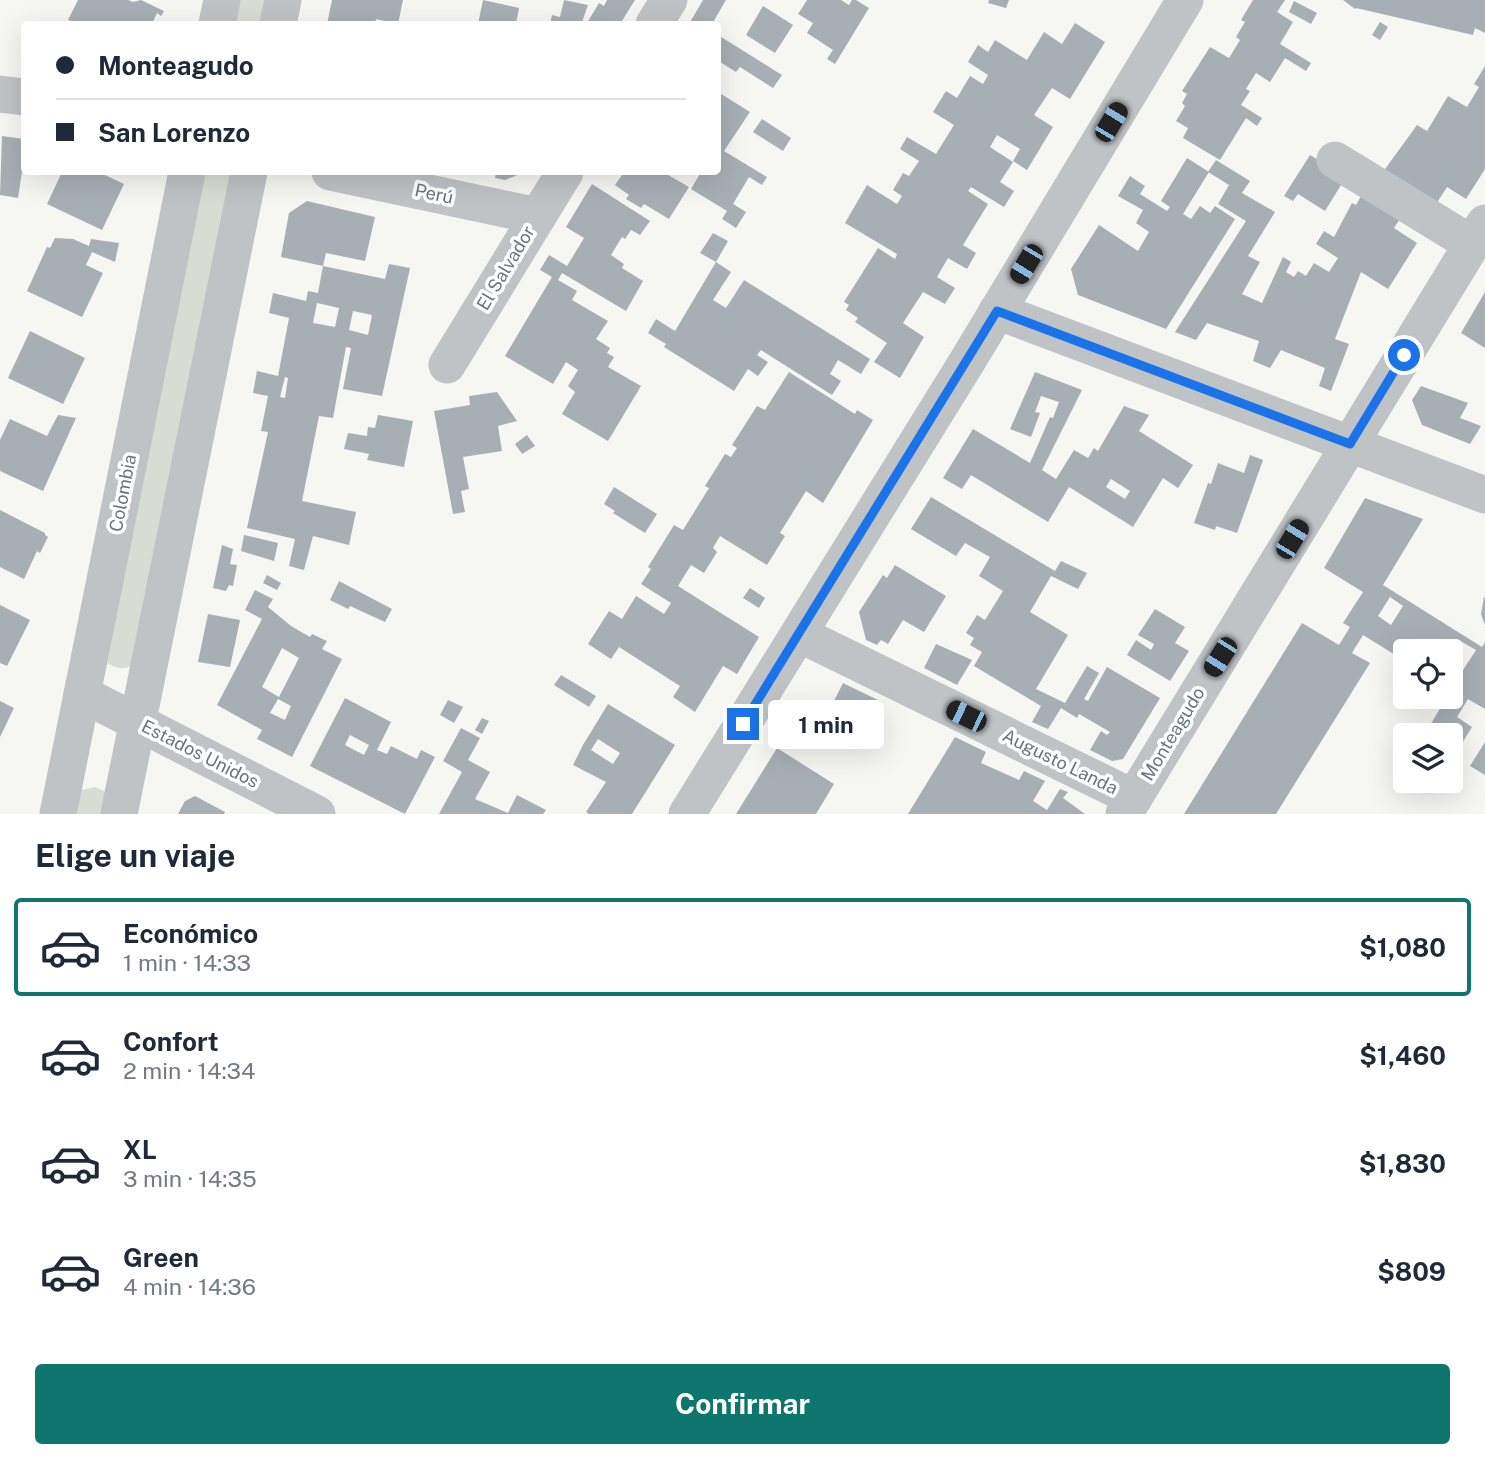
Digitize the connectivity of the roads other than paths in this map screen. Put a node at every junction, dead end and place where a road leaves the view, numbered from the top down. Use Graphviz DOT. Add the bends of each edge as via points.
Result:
graph roads {
  1 [pos="222,0"];
  2 [pos="283,0"];
  3 [pos="669,0"];
  4 [pos="1176,2"];
  5 [pos="218,21"];
  6 [pos="279,21"];
  7 [pos="656,21"];
  8 [pos="0,94"];
  9 [pos="21,97"];
  10 [pos="1335,160"];
  11 [pos="186,175"];
  12 [pos="247,175"];
  13 [pos="344,175"];
  14 [pos="563,175"];
  15 [pos="538,216"];
  16 [pos="1479,233"];
  17 [pos="997,311"];
  18 [pos="447,365"];
  19 [pos="1350,444"];
  20 [pos="1485,495"];
  21 [pos="799,634"];
  22 [pos="82,694"];
  23 [pos="138,723"];
  24 [pos="1129,806"];
  25 [pos="58,814"];
  26 [pos="120,814"];
  27 [pos="317,814"];
  28 [pos="687,814"];
  1 -- 5 [label="street"];
  2 -- 6 [label="street"];
  3 -- 7 [label="street"];
  4 -- 17 [label="street"];
  8 -- 9 [label="street"];
  10 -- 16 [label="street"];
  11 -- 22 [label="street, Colombia"];
  12 -- 23 [label="street"];
  13 -- 15 [label="street, Perú"];
  14 -- 15 [label="street, El Salvador"];
  15 -- 18 [label="street, El Salvador"];
  16 -- 19 [label="street, Monteagudo"];
  17 -- 19 [label="street"];
  17 -- 21 [label="street"];
  19 -- 20 [label="street"];
  19 -- 24 [label="street, Monteagudo"];
  21 -- 24 [label="street, Augusto Landa"];
  21 -- 28 [label="street"];
  22 -- 23 [label="street, Estados Unidos"];
  22 -- 25 [label="street, Colombia"];
  23 -- 26 [label="street"];
  23 -- 27 [label="street, Estados Unidos"];
}
